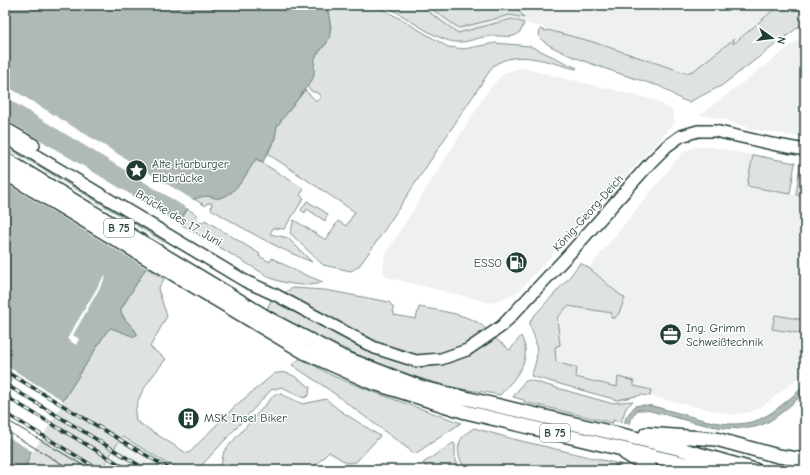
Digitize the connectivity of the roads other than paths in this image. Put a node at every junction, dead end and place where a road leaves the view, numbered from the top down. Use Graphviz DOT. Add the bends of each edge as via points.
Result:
graph roads {
  1 [pos="5,128"];
  2 [pos="5,137"];
  3 [pos="805,150"];
  4 [pos="5,159"];
  5 [pos="5,173"];
  6 [pos="247,278"];
  7 [pos="231,302"];
  8 [pos="509,318"];
  9 [pos="625,441"];
  10 [pos="805,460"];
  11 [pos="652,470"];
  12 [pos="711,470"];
  13 [pos="755,470"];
  1 -- 6 [label="main road, Brücke des 17. Juni"];
  2 -- 6 [label="main road, Brücke des 17. Juni"];
  3 -- 8 [label="main road, König-Georg-Deich" via="715,131 690,132 673,140"];
  4 -- 7 [label="highway, B 75"];
  5 -- 7 [label="highway, B 75"];
  6 -- 8 [label="main road, Brücke des 17. Juni" via="375,348 416,361 433,361 467,350 494,332"];
  7 -- 9 [label="highway, B 75" via="342,357 423,388 602,431"];
  7 -- 9 [label="highway, B 75" via="304,352 371,382 494,419"];
  9 -- 10 [label="highway" via="655,435 716,439 778,456"];
  9 -- 11 [label="highway, B 75"];
  9 -- 12 [label="highway, B 75"];
  9 -- 13 [label="highway, B 75" via="716,458"];
}
